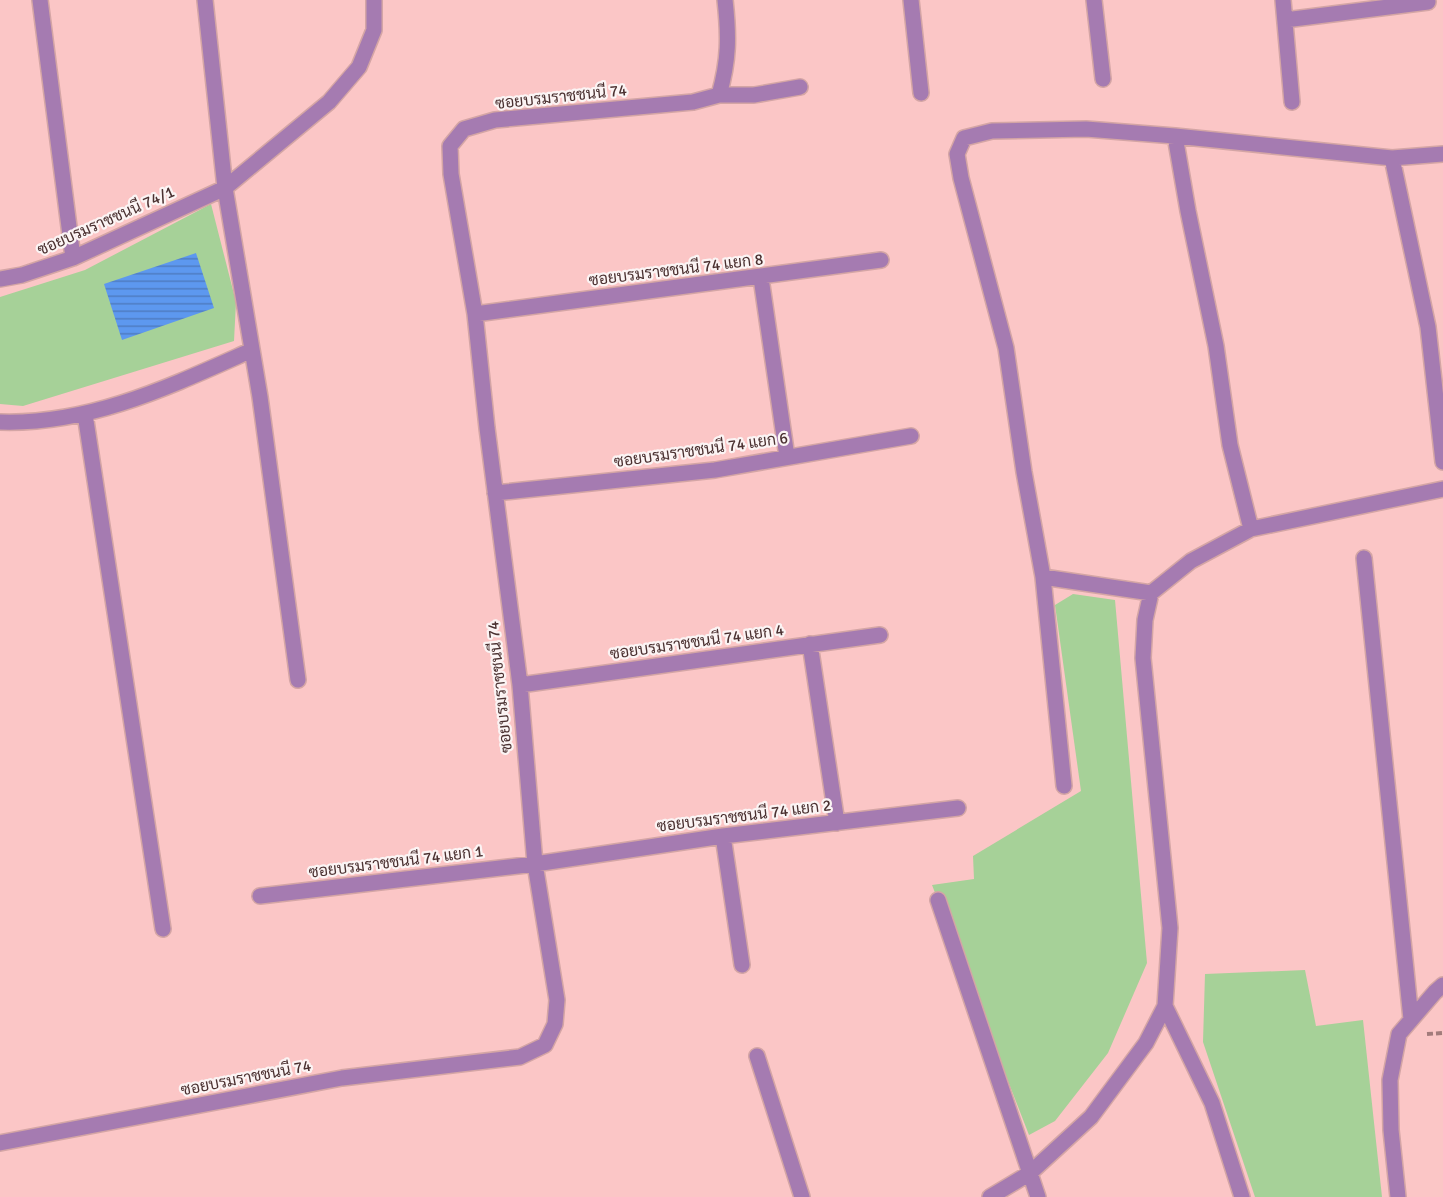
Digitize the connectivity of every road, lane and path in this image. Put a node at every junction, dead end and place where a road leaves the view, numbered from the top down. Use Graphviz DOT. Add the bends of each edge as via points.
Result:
graph roads {
  1 [pos="40,0"];
  2 [pos="206,0"];
  3 [pos="374,0"];
  4 [pos="725,0"];
  5 [pos="910,0"];
  6 [pos="1094,0"];
  7 [pos="1283,0"];
  8 [pos="1428,2"];
  9 [pos="1285,20"];
  10 [pos="1103,79"];
  11 [pos="800,87"];
  12 [pos="921,93"];
  13 [pos="719,95"];
  14 [pos="1292,102"];
  15 [pos="1175,136"];
  16 [pos="1443,154"];
  17 [pos="1392,158"];
  18 [pos="225,188"];
  19 [pos="73,258"];
  20 [pos="881,260"];
  21 [pos="761,278"];
  22 [pos="0,279"];
  23 [pos="475,314"];
  24 [pos="252,350"];
  25 [pos="86,414"];
  26 [pos="0,422"];
  27 [pos="911,436"];
  28 [pos="787,457"];
  29 [pos="1443,462"];
  30 [pos="1443,489"];
  31 [pos="495,492"];
  32 [pos="1251,529"];
  33 [pos="1364,558"];
  34 [pos="1042,577"];
  35 [pos="1151,593"];
  36 [pos="880,635"];
  37 [pos="810,644"];
  38 [pos="298,680"];
  39 [pos="520,685"];
  40 [pos="1064,786"];
  41 [pos="958,808"];
  42 [pos="837,823"];
  43 [pos="723,836"];
  44 [pos="536,864"];
  45 [pos="260,896"];
  46 [pos="938,900"];
  47 [pos="163,929"];
  48 [pos="742,965"];
  49 [pos="1443,985"];
  50 [pos="1165,1006"];
  51 [pos="1411,1019"];
  52 [pos="757,1056"];
  53 [pos="0,1143"];
  54 [pos="1030,1173"];
  55 [pos="802,1197"];
  56 [pos="990,1197"];
  57 [pos="1038,1197"];
  58 [pos="1242,1197"];
  59 [pos="1398,1197"];
  1 -- 19 [label="street"];
  2 -- 18 [label="street"];
  3 -- 18 [label="street, ซอยบรมราชชนนี 74/1" via="374,30 358,67 329,102"];
  4 -- 13 [label="street" via="727,69"];
  5 -- 12 [label="street"];
  6 -- 10 [label="street"];
  7 -- 9 [label="street"];
  8 -- 9 [label="street"];
  9 -- 14 [label="street"];
  11 -- 13 [label="street, ซอยบรมราชชนนี 74" via="754,95"];
  13 -- 23 [label="street, ซอยบรมราชชนนี 74" via="693,102 495,120 464,129 450,146 451,165"];
  15 -- 17 [label="street"];
  15 -- 32 [label="street" via="1216,346 1230,445"];
  15 -- 34 [label="street" via="1086,129 992,131 964,138 957,154 1006,348"];
  16 -- 17 [label="street"];
  17 -- 29 [label="street" via="1428,327"];
  18 -- 19 [label="street, ซอยบรมราชชนนี 74/1"];
  18 -- 24 [label="street"];
  19 -- 22 [label="street, ซอยบรมราชชนนี 74/1"];
  20 -- 21 [label="street, ซอยบรมราชชนนี 74 แยก 8"];
  21 -- 23 [label="street, ซอยบรมราชชนนี 74 แยก 8"];
  21 -- 28 [label="street"];
  23 -- 31 [label="street, ซอยบรมราชชนนี 74"];
  24 -- 25 [label="street" via="158,392"];
  24 -- 38 [label="street"];
  25 -- 26 [label="street" via="27,423"];
  25 -- 47 [label="street"];
  27 -- 28 [label="street, ซอยบรมราชชนนี 74 แยก 6"];
  28 -- 31 [label="street, ซอยบรมราชชนนี 74 แยก 6" via="715,470"];
  30 -- 32 [label="street"];
  31 -- 39 [label="street, ซอยบรมราชชนนี 74"];
  32 -- 35 [label="street" via="1191,561"];
  33 -- 51 [label="street"];
  34 -- 35 [label="street"];
  34 -- 40 [label="street"];
  35 -- 50 [label="street" via="1143,658 1170,928"];
  36 -- 37 [label="street, ซอยบรมราชชนนี 74 แยก 4"];
  37 -- 39 [label="street, ซอยบรมราชชนนี 74 แยก 4"];
  37 -- 42 [label="street"];
  39 -- 44 [label="street, ซอยบรมราชชนนี 74"];
  41 -- 42 [label="street, ซอยบรมราชชนนี 74 แยก 2"];
  42 -- 43 [label="street, ซอยบรมราชชนนี 74 แยก 2"];
  43 -- 44 [label="street, ซอยบรมราชชนนี 74 แยก 2"];
  43 -- 48 [label="street"];
  44 -- 45 [label="street, ซอยบรมราชชนนี 74 แยก 1"];
  44 -- 53 [label="street, ซอยบรมราชชนนี 74" via="557,1000 555,1024 545,1045 520,1057 342,1078"];
  46 -- 54 [label="street"];
  49 -- 51 [label="street"];
  50 -- 54 [label="street" via="1146,1043 1092,1118"];
  50 -- 58 [label="street" via="1212,1103"];
  51 -- 59 [label="street" via="1399,1034 1390,1080"];
  52 -- 55 [label="street"];
  54 -- 56 [label="street"];
  54 -- 57 [label="street"];
}
